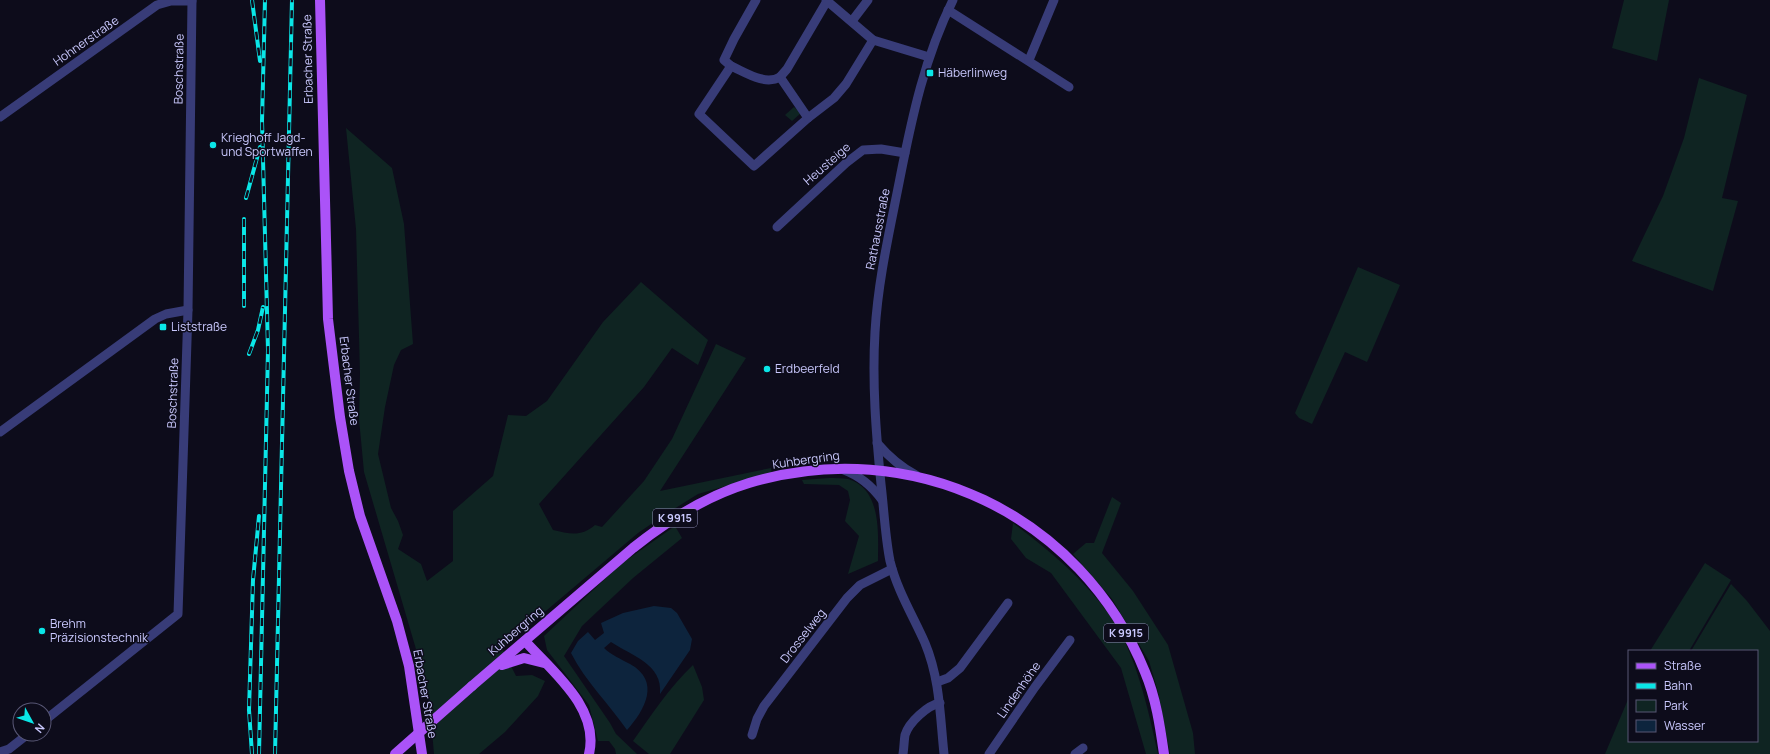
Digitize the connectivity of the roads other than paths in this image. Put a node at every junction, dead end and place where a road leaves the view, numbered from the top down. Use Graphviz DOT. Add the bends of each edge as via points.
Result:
graph roads {
  1 [pos="320,0"];
  2 [pos="756,0"];
  3 [pos="827,0"];
  4 [pos="868,0"];
  5 [pos="953,0"];
  6 [pos="1054,0"];
  7 [pos="192,1"];
  8 [pos="948,10"];
  9 [pos="852,21"];
  10 [pos="873,40"];
  11 [pos="929,57"];
  12 [pos="1029,60"];
  13 [pos="731,66"];
  14 [pos="780,77"];
  15 [pos="1069,87"];
  16 [pos="0,117"];
  17 [pos="808,118"];
  18 [pos="905,153"];
  19 [pos="777,227"];
  20 [pos="188,310"];
  21 [pos="0,432"];
  22 [pos="877,443"];
  23 [pos="837,468"];
  24 [pos="880,470"];
  25 [pos="916,475"];
  26 [pos="883,501"];
  27 [pos="892,569"];
  28 [pos="1008,603"];
  29 [pos="1070,640"];
  30 [pos="525,641"];
  31 [pos="546,663"];
  32 [pos="491,670"];
  33 [pos="937,682"];
  34 [pos="940,703"];
  35 [pos="52,715"];
  36 [pos="752,735"];
  37 [pos="18,742"];
  38 [pos="1083,748"];
  39 [pos="0,752"];
  40 [pos="395,754"];
  41 [pos="422,754"];
  42 [pos="589,754"];
  43 [pos="903,754"];
  44 [pos="944,754"];
  45 [pos="990,754"];
  46 [pos="1075,754"];
  47 [pos="1164,754"];
  1 -- 41 [label="main road, Erbacher Straße" via="328,319 340,417 360,516 397,621 409,666"];
  2 -- 13 [label="street" via="724,60"];
  3 -- 9 [label="street"];
  3 -- 14 [label="street"];
  4 -- 9 [label="street"];
  5 -- 8 [label="street, Rathausstraße"];
  6 -- 12 [label="street"];
  7 -- 16 [label="street, Hohnerstraße" via="171,1 157,5"];
  7 -- 20 [label="street, Boschstraße"];
  8 -- 11 [label="street, Rathausstraße"];
  8 -- 12 [label="street"];
  9 -- 10 [label="street"];
  10 -- 11 [label="street"];
  10 -- 17 [label="street" via="846,84 834,98"];
  11 -- 18 [label="street, Rathausstraße"];
  12 -- 15 [label="street"];
  13 -- 14 [label="street" via="765,80 774,81"];
  13 -- 17 [label="street" via="699,114 754,166"];
  14 -- 17 [label="street"];
  18 -- 19 [label="street, Heusteige" via="881,148 863,150"];
  18 -- 22 [label="street, Rathausstraße" via="885,249 877,309 874,378"];
  20 -- 21 [label="street" via="155,319"];
  20 -- 35 [label="street, Boschstraße" via="178,614"];
  22 -- 24 [label="street, Rathausstraße"];
  22 -- 25 [label="street" via="891,459"];
  23 -- 24 [label="main road, Kuhbergring / K 9915"];
  23 -- 26 [label="street" via="863,479"];
  23 -- 30 [label="main road, Kuhbergring / K 9915" via="794,472 754,482 714,496 688,509 655,530"];
  24 -- 25 [label="main road, Kuhbergring / K 9915"];
  24 -- 26 [label="street, Rathausstraße"];
  25 -- 47 [label="main road, Kuhbergring / K 9915" via="946,484 999,508 1043,536 1090,579 1132,643 1145,672 1154,699"];
  26 -- 27 [label="street, Rathausstraße"];
  27 -- 33 [label="street" via="925,644"];
  27 -- 36 [label="street, Drosselweg" via="860,585 847,598 764,706"];
  28 -- 33 [label="street" via="960,668 948,678"];
  29 -- 45 [label="street, Lindenhöhe"];
  30 -- 31 [label="main road"];
  30 -- 32 [label="main road, Kuhbergring / K 9915"];
  31 -- 32 [label="main road" via="518,659"];
  31 -- 42 [label="main road" via="565,683 580,705 589,727"];
  32 -- 40 [label="main road, Kuhbergring / K 9915, bridge"];
  33 -- 34 [label="street"];
  34 -- 43 [label="street" via="934,704 914,721 905,734"];
  34 -- 44 [label="street"];
  37 -- 39 [label="street" via="9,750"];
  38 -- 46 [label="street"];
}
